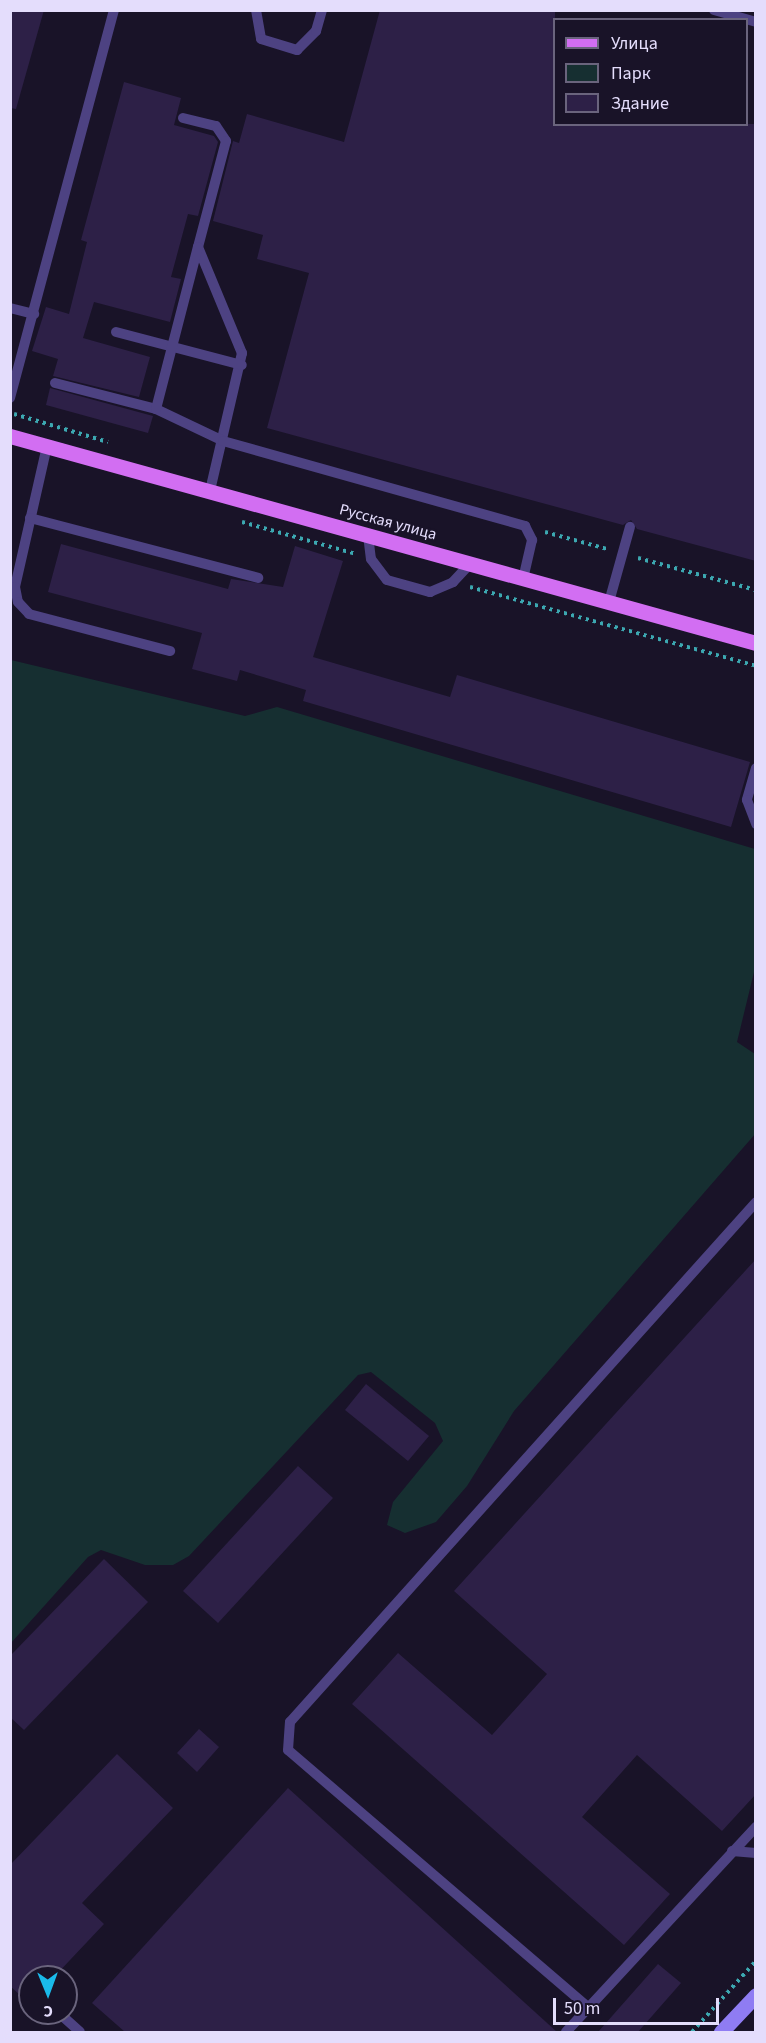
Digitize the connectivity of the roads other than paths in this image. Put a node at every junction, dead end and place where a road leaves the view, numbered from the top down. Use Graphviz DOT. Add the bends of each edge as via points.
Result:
graph roads {
  1 [pos="114,10"];
  2 [pos="256,10"];
  3 [pos="322,10"];
  4 [pos="714,10"];
  5 [pos="742,18"];
  6 [pos="183,118"];
  7 [pos="198,247"];
  8 [pos="10,308"];
  9 [pos="33,314"];
  10 [pos="116,332"];
  11 [pos="172,347"];
  12 [pos="242,365"];
  13 [pos="55,383"];
  14 [pos="10,398"];
  15 [pos="156,410"];
  16 [pos="10,436"];
  17 [pos="223,441"];
  18 [pos="47,446"];
  19 [pos="210,491"];
  20 [pos="30,518"];
  21 [pos="630,527"];
  22 [pos="368,535"];
  23 [pos="471,563"];
  24 [pos="258,578"];
  25 [pos="523,578"];
  26 [pos="609,602"];
  27 [pos="756,642"];
  28 [pos="170,651"];
  29 [pos="756,768"];
  30 [pos="756,824"];
  31 [pos="756,1202"];
  32 [pos="756,1827"];
  33 [pos="732,1851"];
  34 [pos="756,1853"];
  35 [pos="756,1995"];
  36 [pos="589,2008"];
  37 [pos="566,2032"];
  38 [pos="721,2032"];
  1 -- 9 [label="lane"];
  2 -- 3 [label="lane" via="261,39 297,50 316,32"];
  4 -- 5 [label="lane"];
  6 -- 7 [label="lane" via="216,126 226,141"];
  7 -- 11 [label="lane"];
  7 -- 12 [label="lane" via="242,353"];
  8 -- 9 [label="lane"];
  9 -- 14 [label="lane"];
  10 -- 11 [label="lane"];
  11 -- 12 [label="lane"];
  11 -- 15 [label="lane"];
  12 -- 17 [label="lane"];
  13 -- 15 [label="lane"];
  15 -- 17 [label="lane"];
  16 -- 18 [label="main road, Русская улица"];
  17 -- 19 [label="lane"];
  17 -- 25 [label="lane" via="525,526 532,540"];
  18 -- 19 [label="main road, Русская улица"];
  18 -- 20 [label="lane"];
  19 -- 22 [label="main road, Русская улица"];
  20 -- 24 [label="lane"];
  20 -- 28 [label="lane" via="15,587 18,602 29,614"];
  21 -- 26 [label="lane"];
  22 -- 23 [label="main road, Русская улица"];
  22 -- 23 [label="lane" via="371,559 387,580 430,592 453,582"];
  23 -- 25 [label="main road, Русская улица"];
  25 -- 26 [label="main road, Русская улица"];
  26 -- 27 [label="main road, Русская улица"];
  29 -- 30 [label="lane" via="747,800"];
  31 -- 36 [label="lane" via="290,1722 288,1750"];
  32 -- 33 [label="lane"];
  33 -- 34 [label="lane"];
  33 -- 36 [label="lane"];
  35 -- 38 [label="main road"];
  36 -- 37 [label="lane"];
}
